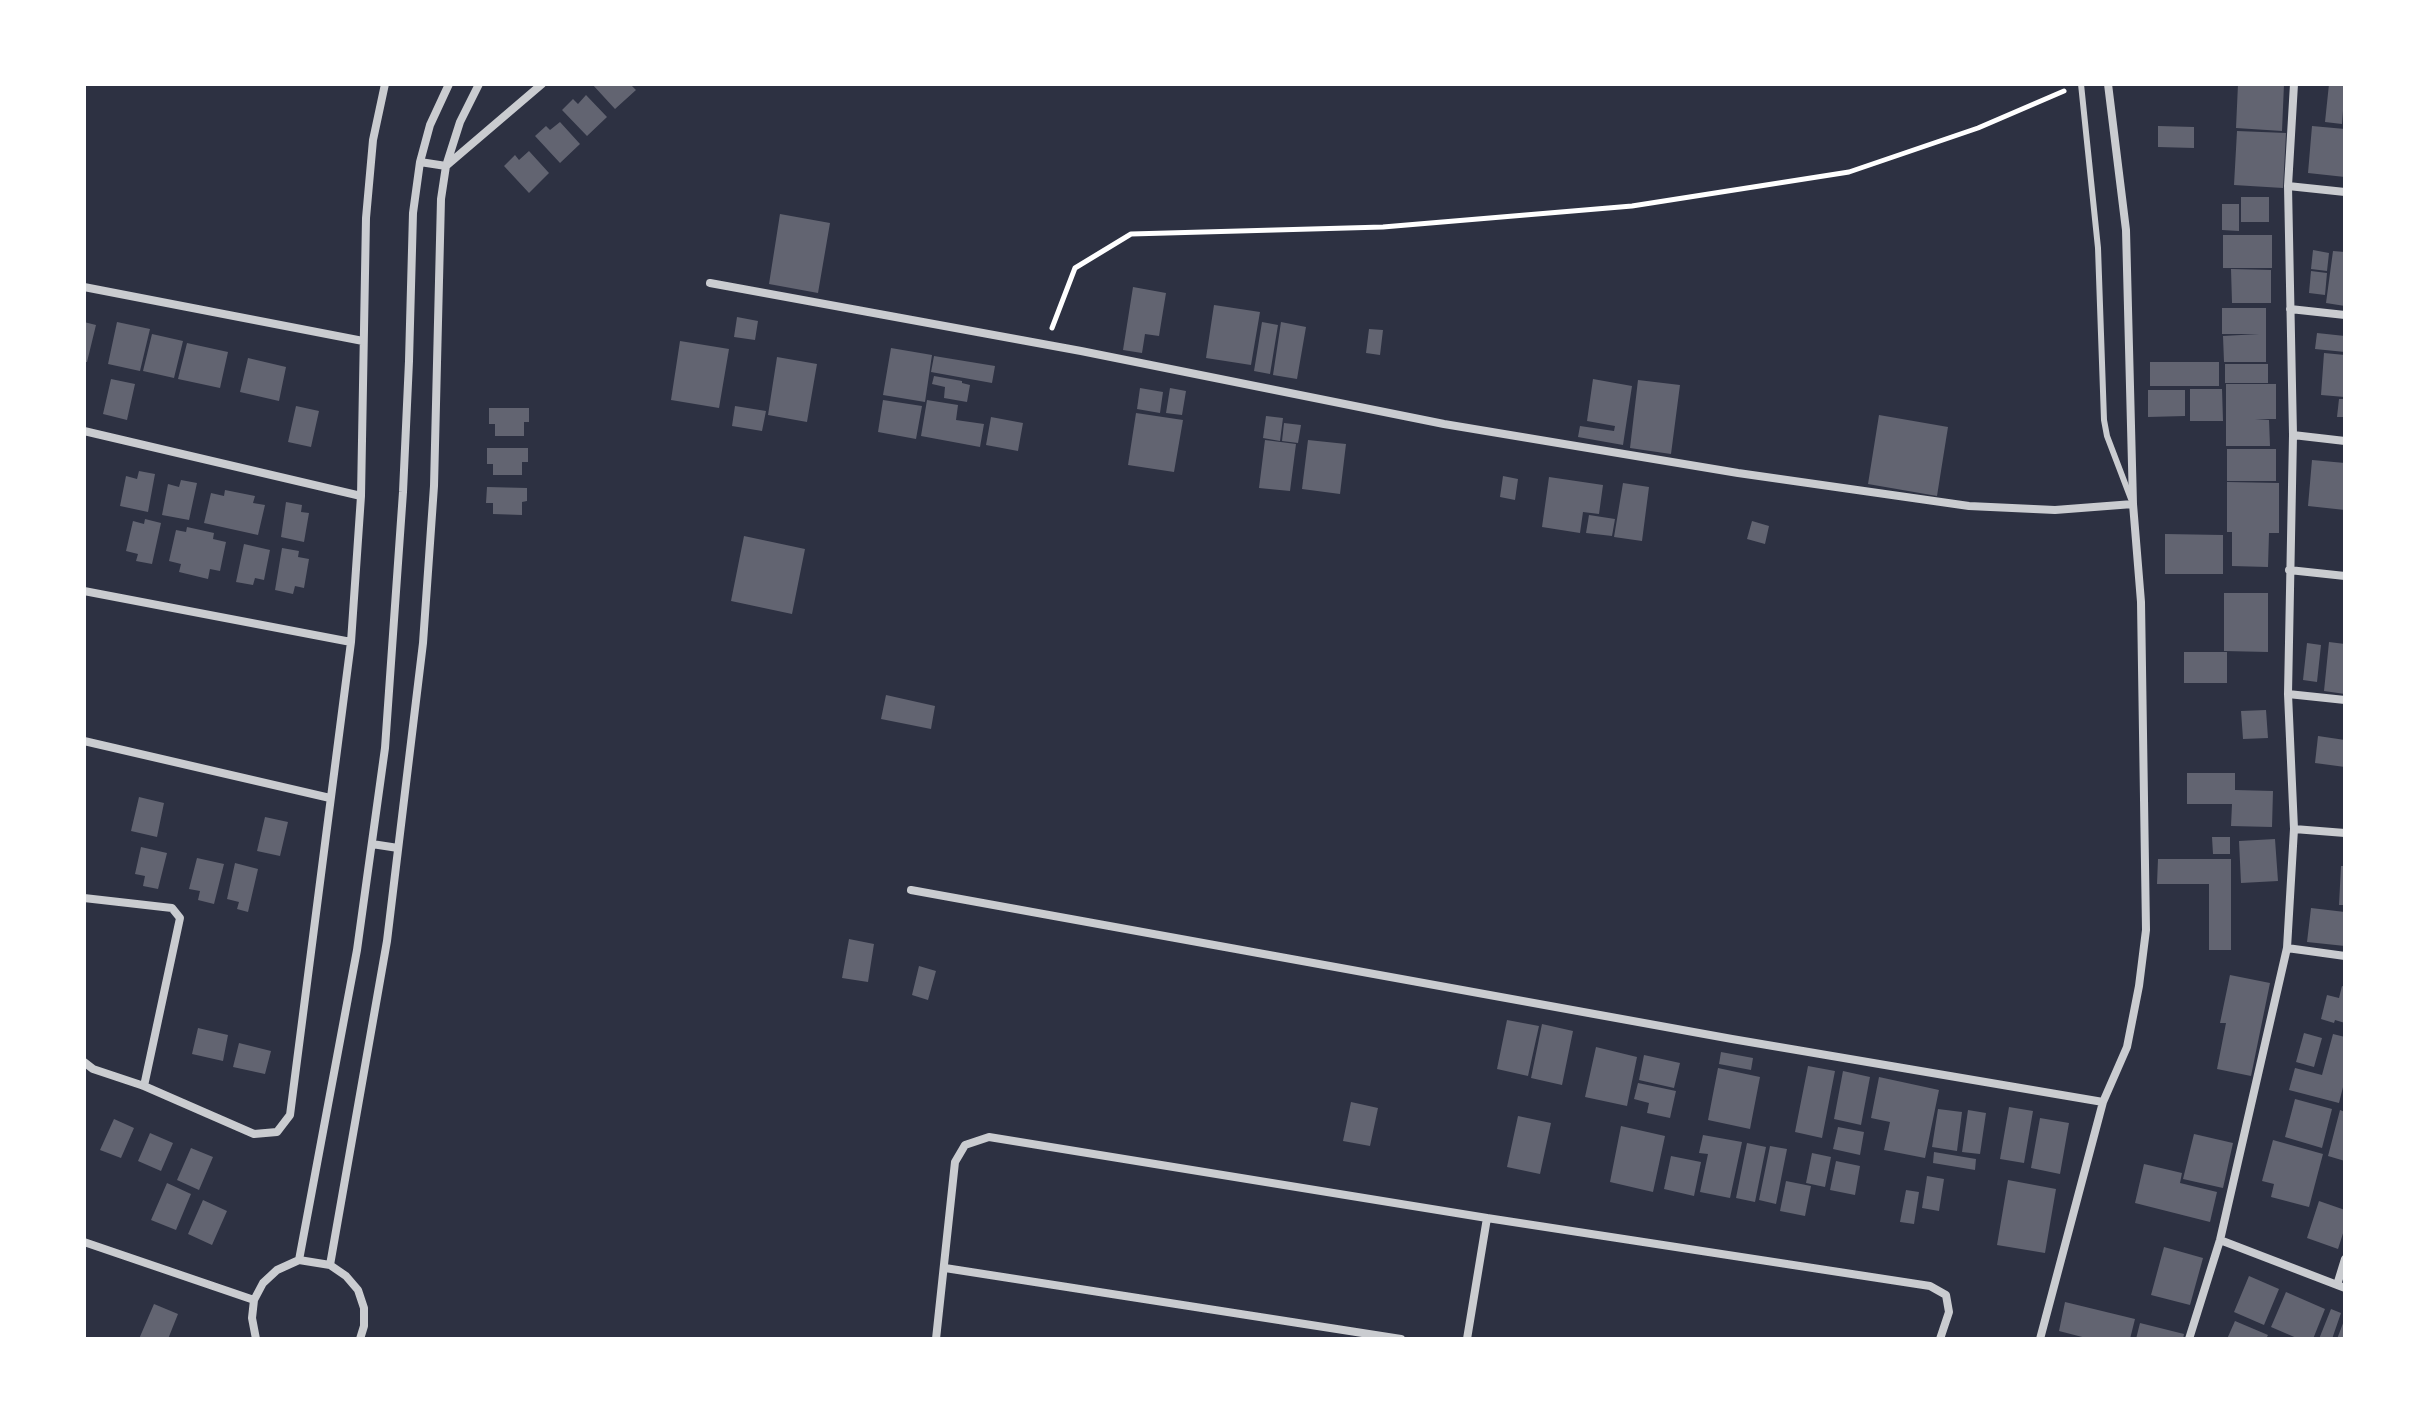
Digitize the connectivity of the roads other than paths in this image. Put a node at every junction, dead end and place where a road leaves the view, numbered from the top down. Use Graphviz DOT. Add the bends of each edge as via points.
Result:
graph roads {
  1 [pos="385,84"];
  2 [pos="449,84"];
  3 [pos="479,84"];
  4 [pos="542,84"];
  5 [pos="2081,84"];
  6 [pos="2108,84"];
  7 [pos="2294,84"];
  8 [pos="420,162"];
  9 [pos="446,166"];
  10 [pos="2288,186"];
  11 [pos="2345,192"];
  12 [pos="710,283"];
  13 [pos="84,287"];
  14 [pos="2290,309"];
  15 [pos="2345,315"];
  16 [pos="363,341"];
  17 [pos="84,431"];
  18 [pos="2293,435"];
  19 [pos="2345,441"];
  20 [pos="361,496"];
  21 [pos="2133,504"];
  22 [pos="2289,570"];
  23 [pos="2345,576"];
  24 [pos="84,591"];
  25 [pos="351,642"];
  26 [pos="2288,694"];
  27 [pos="2345,700"];
  28 [pos="84,741"];
  29 [pos="330,798"];
  30 [pos="2294,829"];
  31 [pos="2345,833"];
  32 [pos="372,844"];
  33 [pos="398,848"];
  34 [pos="911,890"];
  35 [pos="84,898"];
  36 [pos="2287,948"];
  37 [pos="2345,956"];
  38 [pos="84,1062"];
  39 [pos="144,1086"];
  40 [pos="2103,1102"];
  41 [pos="1487,1218"];
  42 [pos="2220,1240"];
  43 [pos="84,1242"];
  44 [pos="2345,1259"];
  45 [pos="299,1260"];
  46 [pos="330,1265"];
  47 [pos="945,1268"];
  48 [pos="2341,1286"];
  49 [pos="254,1300"];
  50 [pos="256,1339"];
  51 [pos="360,1339"];
  52 [pos="936,1339"];
  53 [pos="1401,1339"];
  54 [pos="1467,1339"];
  55 [pos="1940,1339"];
  56 [pos="2040,1339"];
  57 [pos="2189,1339"];
  1 -- 16 [label="street" via="373,140 366,218"];
  2 -- 8 [label="street"];
  3 -- 9 [label="street"];
  4 -- 9 [label="street"];
  5 -- 21 [label="lane" via="2098,248 2104,420"];
  6 -- 21 [label="street" via="2126,230"];
  7 -- 10 [label="street"];
  8 -- 9 [label="street"];
  8 -- 32 [label="street" via="385,748"];
  9 -- 33 [label="street" via="440,214 434,486 424,627"];
  10 -- 11 [label="street"];
  10 -- 14 [label="street"];
  12 -- 21 [label="street" via="1444,424 1738,473 1969,506 2055,510"];
  13 -- 16 [label="street"];
  14 -- 15 [label="street"];
  14 -- 18 [label="street"];
  16 -- 20 [label="street"];
  17 -- 20 [label="street"];
  18 -- 19 [label="street"];
  18 -- 22 [label="street"];
  20 -- 25 [label="street"];
  21 -- 40 [label="street" via="2141,602 2146,930 2127,1047"];
  22 -- 23 [label="street"];
  22 -- 26 [label="street"];
  24 -- 25 [label="street"];
  25 -- 29 [label="street"];
  26 -- 27 [label="street"];
  26 -- 30 [label="street"];
  28 -- 29 [label="street"];
  29 -- 39 [label="street" via="290,1115 277,1132 254,1134"];
  30 -- 31 [label="street"];
  30 -- 36 [label="street"];
  32 -- 33 [label="street"];
  32 -- 45 [label="street"];
  33 -- 46 [label="street" via="387,941"];
  34 -- 40 [label="street"];
  35 -- 39 [label="street" via="172,908 180,918"];
  36 -- 37 [label="street"];
  36 -- 42 [label="street"];
  38 -- 39 [label="street"];
  40 -- 56 [label="street"];
  41 -- 47 [label="street" via="989,1137 965,1145 955,1162"];
  41 -- 54 [label="street"];
  41 -- 55 [label="street" via="1930,1286 1946,1295 1949,1312"];
  42 -- 48 [label="street"];
  42 -- 57 [label="street"];
  43 -- 49 [label="street"];
  44 -- 48 [label="street"];
  45 -- 46 [label="street"];
  45 -- 49 [label="street" via="277,1270"];
  46 -- 51 [label="street" via="358,1290 364,1308"];
  47 -- 52 [label="street"];
  47 -- 53 [label="street"];
  49 -- 50 [label="street"];
}
